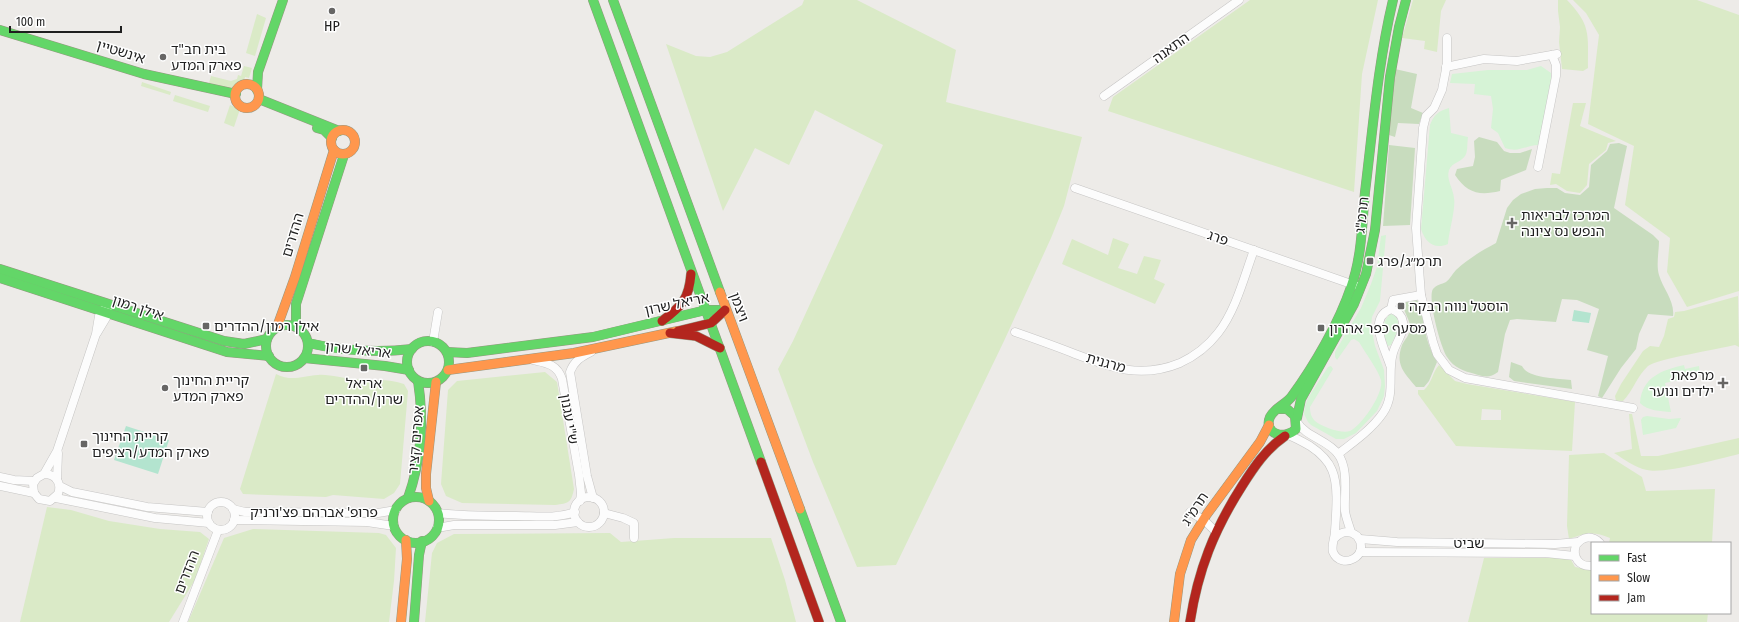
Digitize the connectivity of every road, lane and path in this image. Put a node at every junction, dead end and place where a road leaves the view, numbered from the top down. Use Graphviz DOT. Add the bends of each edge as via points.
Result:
graph roads {
  1 [pos="283,0"];
  2 [pos="593,0"];
  3 [pos="613,0"];
  4 [pos="1239,0"];
  5 [pos="1393,0"];
  6 [pos="1406,0"];
  7 [pos="0,30"];
  8 [pos="1447,38"];
  9 [pos="1446,67"];
  10 [pos="258,72"];
  11 [pos="248,85"];
  12 [pos="236,94"];
  13 [pos="1104,96"];
  14 [pos="257,98"];
  15 [pos="339,131"];
  16 [pos="332,138"];
  17 [pos="334,150"];
  18 [pos="344,154"];
  19 [pos="1538,167"];
  20 [pos="1075,188"];
  21 [pos="1254,250"];
  22 [pos="692,268"];
  23 [pos="0,269"];
  24 [pos="0,278"];
  25 [pos="1352,284"];
  26 [pos="1362,287"];
  27 [pos="1421,295"];
  28 [pos="106,309"];
  29 [pos="706,310"];
  30 [pos="726,310"];
  31 [pos="1391,310"];
  32 [pos="438,312"];
  33 [pos="662,321"];
  34 [pos="711,322"];
  35 [pos="277,327"];
  36 [pos="296,327"];
  37 [pos="1015,332"];
  38 [pos="670,333"];
  39 [pos="267,339"];
  40 [pos="433,342"];
  41 [pos="308,343"];
  42 [pos="720,348"];
  43 [pos="412,349"];
  44 [pos="595,349"];
  45 [pos="447,352"];
  46 [pos="269,356"];
  47 [pos="304,358"];
  48 [pos="528,359"];
  49 [pos="1390,366"];
  50 [pos="409,370"];
  51 [pos="448,370"];
  52 [pos="418,381"];
  53 [pos="436,382"];
  54 [pos="1633,408"];
  55 [pos="1278,409"];
  56 [pos="1297,420"];
  57 [pos="1269,425"];
  58 [pos="1287,436"];
  59 [pos="60,445"];
  60 [pos="1338,454"];
  61 [pos="44,474"];
  62 [pos="0,477"];
  63 [pos="34,481"];
  64 [pos="59,483"];
  65 [pos="0,486"];
  66 [pos="34,493"];
  67 [pos="56,498"];
  68 [pos="408,498"];
  69 [pos="593,498"];
  70 [pos="429,501"];
  71 [pos="580,501"];
  72 [pos="233,509"];
  73 [pos="396,510"];
  74 [pos="208,512"];
  75 [pos="575,512"];
  76 [pos="1190,512"];
  77 [pos="438,513"];
  78 [pos="604,513"];
  79 [pos="234,520"];
  80 [pos="1204,520"];
  81 [pos="578,522"];
  82 [pos="209,523"];
  83 [pos="394,526"];
  84 [pos="438,528"];
  85 [pos="1215,531"];
  86 [pos="1351,532"];
  87 [pos="217,533"];
  88 [pos="634,538"];
  89 [pos="1335,538"];
  90 [pos="1360,539"];
  91 [pos="406,540"];
  92 [pos="422,541"];
  93 [pos="1578,542"];
  94 [pos="1599,542"];
  95 [pos="1360,552"];
  96 [pos="1575,556"];
  97 [pos="1591,566"];
  98 [pos="830,593"];
  99 [pos="813,603"];
  100 [pos="415,619"];
  101 [pos="1174,620"];
  102 [pos="182,622"];
  103 [pos="401,622"];
  104 [pos="814,622"];
  105 [pos="820,622"];
  106 [pos="841,622"];
  107 [pos="846,622"];
  108 [pos="1190,622"];
  1 -- 10 [label="street"];
  2 -- 22 [label="street"];
  3 -- 30 [label="street, ויצמן"];
  4 -- 13 [label="street, התאנה"];
  5 -- 25 [label="street, תרמ\"ג" via="1379,68"];
  6 -- 26 [label="street, תרמ\"ג" via="1388,91 1375,230"];
  7 -- 12 [label="street, אינשטיין" via="144,74"];
  8 -- 9 [label="street"];
  9 -- 19 [label="street" via="1484,59 1517,61 1555,54 1556,76"];
  9 -- 27 [label="street" via="1439,98 1426,116 1423,128 1416,228"];
  10 -- 11 [label="street"];
  10 -- 14 [label="street"];
  11 -- 12 [label="street" via="240,87"];
  11 -- 14 [label="street"];
  12 -- 14 [label="street" via="237,102 243,107 250,108"];
  14 -- 15 [label="street"];
  14 -- 16 [label="street" via="324,130"];
  15 -- 16 [label="street"];
  15 -- 18 [label="street" via="350,133 356,141 354,149"];
  16 -- 17 [label="street"];
  17 -- 18 [label="street"];
  17 -- 35 [label="street, ההדרים"];
  18 -- 36 [label="street, ההדרים" via="296,304"];
  20 -- 21 [label="street, פרג"];
  21 -- 25 [label="street, פרג"];
  21 -- 37 [label="street, מרגנית" via="1232,308 1218,333 1199,352 1176,364 1150,371 1117,369"];
  22 -- 29 [label="street"];
  22 -- 33 [label="street" via="688,297"];
  23 -- 28 [label="street, אילן רמון"];
  24 -- 28 [label="street, אילן רמון"];
  25 -- 26 [label="street, פרג"];
  25 -- 55 [label="street, תרמ\"ג" via="1329,335 1291,398"];
  26 -- 56 [label="street, תרמ\"ג" via="1301,399"];
  27 -- 31 [label="street" via="1393,300"];
  27 -- 54 [label="street" via="1437,354 1456,374 1473,380"];
  28 -- 39 [label="street, אילן רמון" via="236,344 251,344"];
  28 -- 46 [label="street, אילן רמון" via="227,352"];
  28 -- 59 [label="street" via="69,412"];
  29 -- 30 [label="street, אריאל שרון"];
  29 -- 33 [label="street, אריאל שרון"];
  29 -- 34 [label="street"];
  30 -- 34 [label="street, אריאל שרון"];
  30 -- 98 [label="street, ויצמן"];
  31 -- 49 [label="street" via="1383,314 1379,320 1379,334"];
  31 -- 49 [label="street" via="1400,314 1403,325"];
  32 -- 40 [label="street"];
  33 -- 45 [label="street, אריאל שרון" via="529,346 467,353"];
  34 -- 38 [label="street, אריאל שרון"];
  34 -- 42 [label="street"];
  35 -- 36 [label="street"];
  35 -- 39 [label="street"];
  36 -- 41 [label="street" via="302,331"];
  38 -- 42 [label="street" via="702,337"];
  38 -- 44 [label="street, אריאל שרון"];
  39 -- 46 [label="street" via="266,351"];
  40 -- 43 [label="street" via="421,342"];
  40 -- 45 [label="street"];
  41 -- 43 [label="street, אריאל שרון" via="345,349"];
  41 -- 47 [label="street"];
  42 -- 99 [label="street"];
  43 -- 50 [label="street" via="408,359"];
  44 -- 48 [label="street, אריאל שרון"];
  44 -- 69 [label="street, ש\"י עגנון" via="577,360 570,372"];
  45 -- 51 [label="street"];
  46 -- 47 [label="street" via="276,363 288,367"];
  47 -- 50 [label="street, אריאל שרון"];
  48 -- 51 [label="street, אריאל שרון"];
  48 -- 71 [label="street, ש\"י עגנון" via="550,364 560,373 579,475"];
  49 -- 60 [label="street" via="1391,392 1384,412 1361,436"];
  50 -- 52 [label="street"];
  51 -- 53 [label="street" via="441,380"];
  52 -- 53 [label="street"];
  52 -- 68 [label="street, אפרים קציר" via="422,404 413,486"];
  53 -- 70 [label="street, אפרים קציר" via="426,474"];
  55 -- 56 [label="street" via="1291,411"];
  55 -- 57 [label="street" via="1271,415"];
  56 -- 58 [label="street" via="1296,429"];
  56 -- 60 [label="street" via="1303,429"];
  57 -- 58 [label="street" via="1273,432"];
  57 -- 80 [label="street, תרמ\"ג" via="1266,435"];
  58 -- 85 [label="street, תרמ\"ג" via="1274,443 1263,454"];
  58 -- 89 [label="street" via="1298,439 1320,453 1333,471"];
  59 -- 61 [label="street"];
  59 -- 64 [label="street" via="57,464"];
  60 -- 86 [label="street" via="1344,467 1345,512"];
  61 -- 63 [label="street"];
  61 -- 64 [label="street" via="53,476"];
  62 -- 63 [label="street"];
  63 -- 66 [label="street"];
  64 -- 67 [label="street"];
  64 -- 74 [label="street" via="72,492 146,507"];
  65 -- 66 [label="street"];
  66 -- 67 [label="street" via="43,501"];
  67 -- 82 [label="street" via="155,518"];
  68 -- 70 [label="street" via="419,497"];
  68 -- 73 [label="street"];
  69 -- 71 [label="street" via="584,498"];
  69 -- 78 [label="street" via="600,502"];
  70 -- 77 [label="street"];
  71 -- 75 [label="street"];
  72 -- 73 [label="street, פרופ' אברהם פצ'ורניק" via="245,512 352,513"];
  72 -- 74 [label="street" via="221,502 213,505"];
  72 -- 79 [label="street"];
  73 -- 83 [label="street"];
  74 -- 82 [label="street"];
  75 -- 77 [label="street" via="550,517"];
  75 -- 81 [label="street"];
  76 -- 80 [label="street"];
  77 -- 84 [label="street"];
  78 -- 81 [label="street" via="602,520 595,526 586,526"];
  78 -- 88 [label="street" via="634,523"];
  79 -- 82 [label="street" via="230,527 223,530 215,529"];
  79 -- 83 [label="street, פרופ' אברהם פצ'ורניק" via="367,522"];
  80 -- 85 [label="street"];
  80 -- 101 [label="street, תרמ\"ג" via="1196,531 1182,567"];
  81 -- 84 [label="street" via="555,525 454,525"];
  83 -- 91 [label="street"];
  84 -- 92 [label="street" via="432,536"];
  85 -- 108 [label="street, תרמ\"ג" via="1199,573"];
  86 -- 89 [label="street" via="1342,532"];
  86 -- 90 [label="street"];
  87 -- 102 [label="street, ההדרים"];
  89 -- 95 [label="street" via="1332,547 1340,559 1349,561"];
  90 -- 93 [label="street, שביט" via="1404,543"];
  90 -- 95 [label="street"];
  91 -- 92 [label="street"];
  91 -- 103 [label="street" via="407,559"];
  92 -- 100 [label="street"];
  93 -- 94 [label="street, שביט" via="1590,537"];
  93 -- 96 [label="street" via="1574,551"];
  95 -- 96 [label="street, שביט" via="1545,553"];
  96 -- 97 [label="street" via="1582,565"];
  98 -- 106 [label="street, ויצמן"];
  98 -- 107 [label="street"];
  99 -- 104 [label="street"];
  99 -- 105 [label="street"];
}
